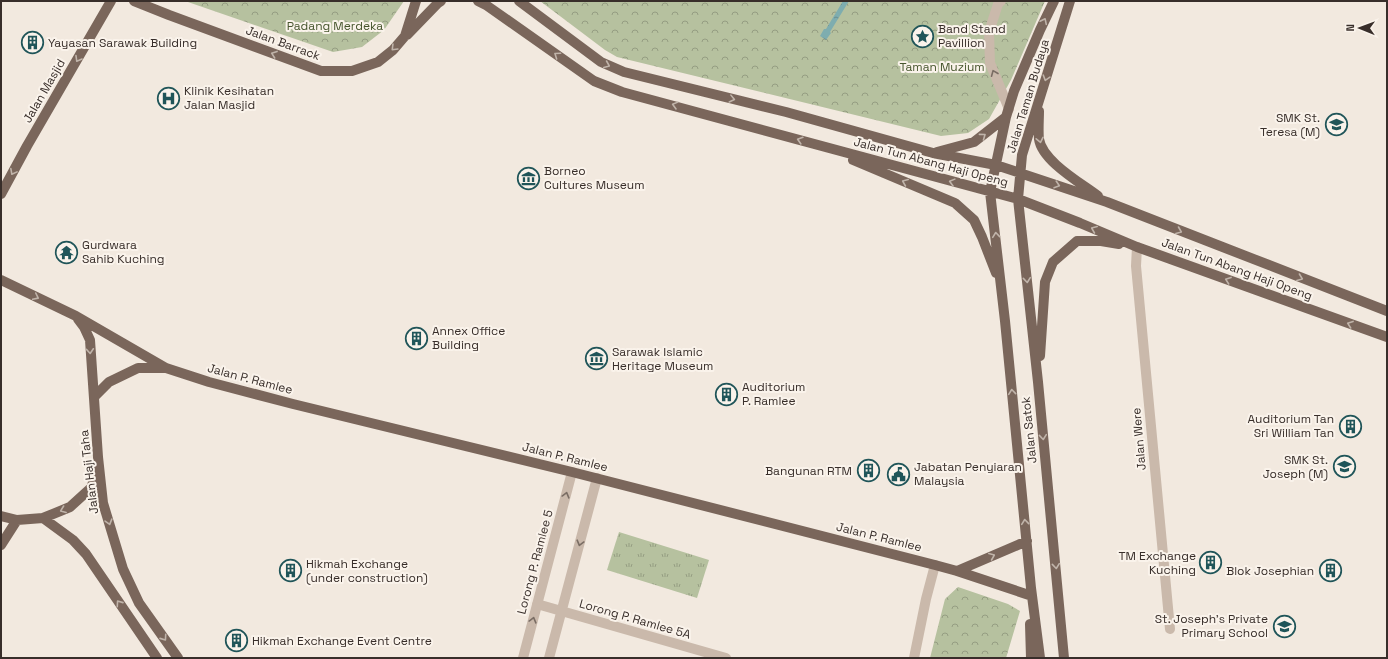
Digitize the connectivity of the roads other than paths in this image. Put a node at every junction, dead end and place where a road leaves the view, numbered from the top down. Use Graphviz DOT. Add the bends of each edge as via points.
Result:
graph roads {
  1 [pos="112,1"];
  2 [pos="134,1"];
  3 [pos="416,1"];
  4 [pos="442,1"];
  5 [pos="478,1"];
  6 [pos="519,1"];
  7 [pos="1001,1"];
  8 [pos="1054,1"];
  9 [pos="1070,1"];
  10 [pos="406,36"];
  11 [pos="1039,101"];
  12 [pos="1008,113"];
  13 [pos="817,145"];
  14 [pos="933,153"];
  15 [pos="996,165"];
  16 [pos="1020,173"];
  17 [pos="990,192"];
  18 [pos="1,194"];
  19 [pos="1018,199"];
  20 [pos="1107,202"];
  21 [pos="1137,247"];
  22 [pos="1,280"];
  23 [pos="1001,286"];
  24 [pos="1387,311"];
  25 [pos="76,316"];
  26 [pos="1387,337"];
  27 [pos="166,368"];
  28 [pos="1038,382"];
  29 [pos="94,397"];
  30 [pos="98,457"];
  31 [pos="572,472"];
  32 [pos="597,478"];
  33 [pos="1,516"];
  34 [pos="43,518"];
  35 [pos="17,520"];
  36 [pos="1027,541"];
  37 [pos="1,545"];
  38 [pos="935,565"];
  39 [pos="1030,570"];
  40 [pos="957,571"];
  41 [pos="1029,595"];
  42 [pos="537,604"];
  43 [pos="561,611"];
  44 [pos="1170,629"];
  45 [pos="157,658"];
  46 [pos="178,658"];
  47 [pos="523,658"];
  48 [pos="549,658"];
  49 [pos="726,658"];
  50 [pos="914,658"];
  51 [pos="1031,658"];
  52 [pos="1040,658"];
  53 [pos="1064,658"];
  1 -- 18 [label="main road, Jalan Masjid, one-way"];
  10 -- 2 [label="main road, Jalan Barrack, one-way" via="378,62 352,71 321,71"];
  3 -- 10 [label="main road, Jalan Barrack"];
  4 -- 10 [label="main road"];
  13 -- 5 [label="main road, Jalan Tun Abang Haji Openg, one-way" via="622,92 594,81 486,4"];
  6 -- 14 [label="main road, Jalan Tun Abang Haji Openg, one-way" via="601,62 624,72 786,112"];
  12 -- 7 [label="street, one-way" via="990,63 989,32"];
  12 -- 8 [label="main road, Jalan Taman Budaya, one-way" via="1014,91"];
  9 -- 11 [label="main road, Jalan Taman Budaya, one-way"];
  11 -- 16 [label="main road, Jalan Taman Budaya" via="1022,155"];
  11 -- 20 [label="main road, one-way" via="1039,140 1044,152 1059,167"];
  14 -- 12 [label="main road, one-way" via="974,142"];
  12 -- 15 [label="main road, Jalan Taman Budaya"];
  17 -- 13 [label="main road, Jalan Tun Abang Haji Openg, one-way"];
  23 -- 13 [label="main road, one-way" via="974,220 955,203"];
  14 -- 15 [label="main road, Jalan Tun Abang Haji Openg"];
  15 -- 16 [label="main road, Jalan Tun Abang Haji Openg"];
  15 -- 17 [label="main road, Jalan Taman Budaya"];
  16 -- 19 [label="main road, Jalan Taman Budaya"];
  16 -- 20 [label="main road, Jalan Tun Abang Haji Openg, one-way"];
  17 -- 19 [label="main road, Jalan Tun Abang Haji Openg"];
  23 -- 17 [label="main road, Jalan Satok, one-way"];
  21 -- 19 [label="main road, Jalan Tun Abang Haji Openg, one-way"];
  19 -- 28 [label="main road, Jalan Satok, one-way"];
  20 -- 24 [label="main road, Jalan Tun Abang Haji Openg, one-way"];
  26 -- 21 [label="main road, Jalan Tun Abang Haji Openg, one-way"];
  21 -- 28 [label="main road" via="1101,241 1077,241 1053,262 1045,282"];
  21 -- 44 [label="street, Jalan Were" via="1136,266"];
  22 -- 25 [label="main road, Jalan P. Ramlee, one-way"];
  36 -- 23 [label="main road, Jalan Satok, one-way"];
  25 -- 27 [label="main road, Jalan P. Ramlee"];
  25 -- 29 [label="main road, Jalan Haji Taha, one-way" via="90,340"];
  27 -- 29 [label="main road, Jalan P. Ramlee" via="138,368 109,382"];
  27 -- 31 [label="main road, Jalan P. Ramlee" via="256,395"];
  28 -- 53 [label="main road, Jalan Satok, one-way"];
  29 -- 30 [label="main road, Jalan Haji Taha"];
  30 -- 34 [label="main road, one-way" via="92,487 70,507"];
  30 -- 46 [label="main road, Jalan Haji Taha, one-way" via="103,503 123,569 139,603"];
  31 -- 32 [label="main road, Jalan P. Ramlee"];
  42 -- 31 [label="street, Lorong P. Ramlee 5, one-way"];
  32 -- 38 [label="main road, Jalan P. Ramlee"];
  32 -- 43 [label="street, one-way"];
  33 -- 35 [label="main road"];
  34 -- 35 [label="main road"];
  45 -- 34 [label="main road, one-way" via="86,554 74,540"];
  35 -- 37 [label="main road"];
  36 -- 39 [label="main road, Jalan Satok"];
  40 -- 36 [label="main road, one-way"];
  38 -- 40 [label="main road, Jalan P. Ramlee"];
  38 -- 50 [label="street"];
  39 -- 41 [label="main road, Jalan Satok"];
  39 -- 52 [label="main road, Jalan Satok"];
  40 -- 41 [label="main road, Jalan P. Ramlee"];
  41 -- 51 [label="main road, Jalan Satok"];
  42 -- 43 [label="street, Lorong P. Ramlee 5A"];
  47 -- 42 [label="street, Lorong P. Ramlee 5, one-way"];
  43 -- 48 [label="street"];
  43 -- 49 [label="street, Lorong P. Ramlee 5A"];
}
